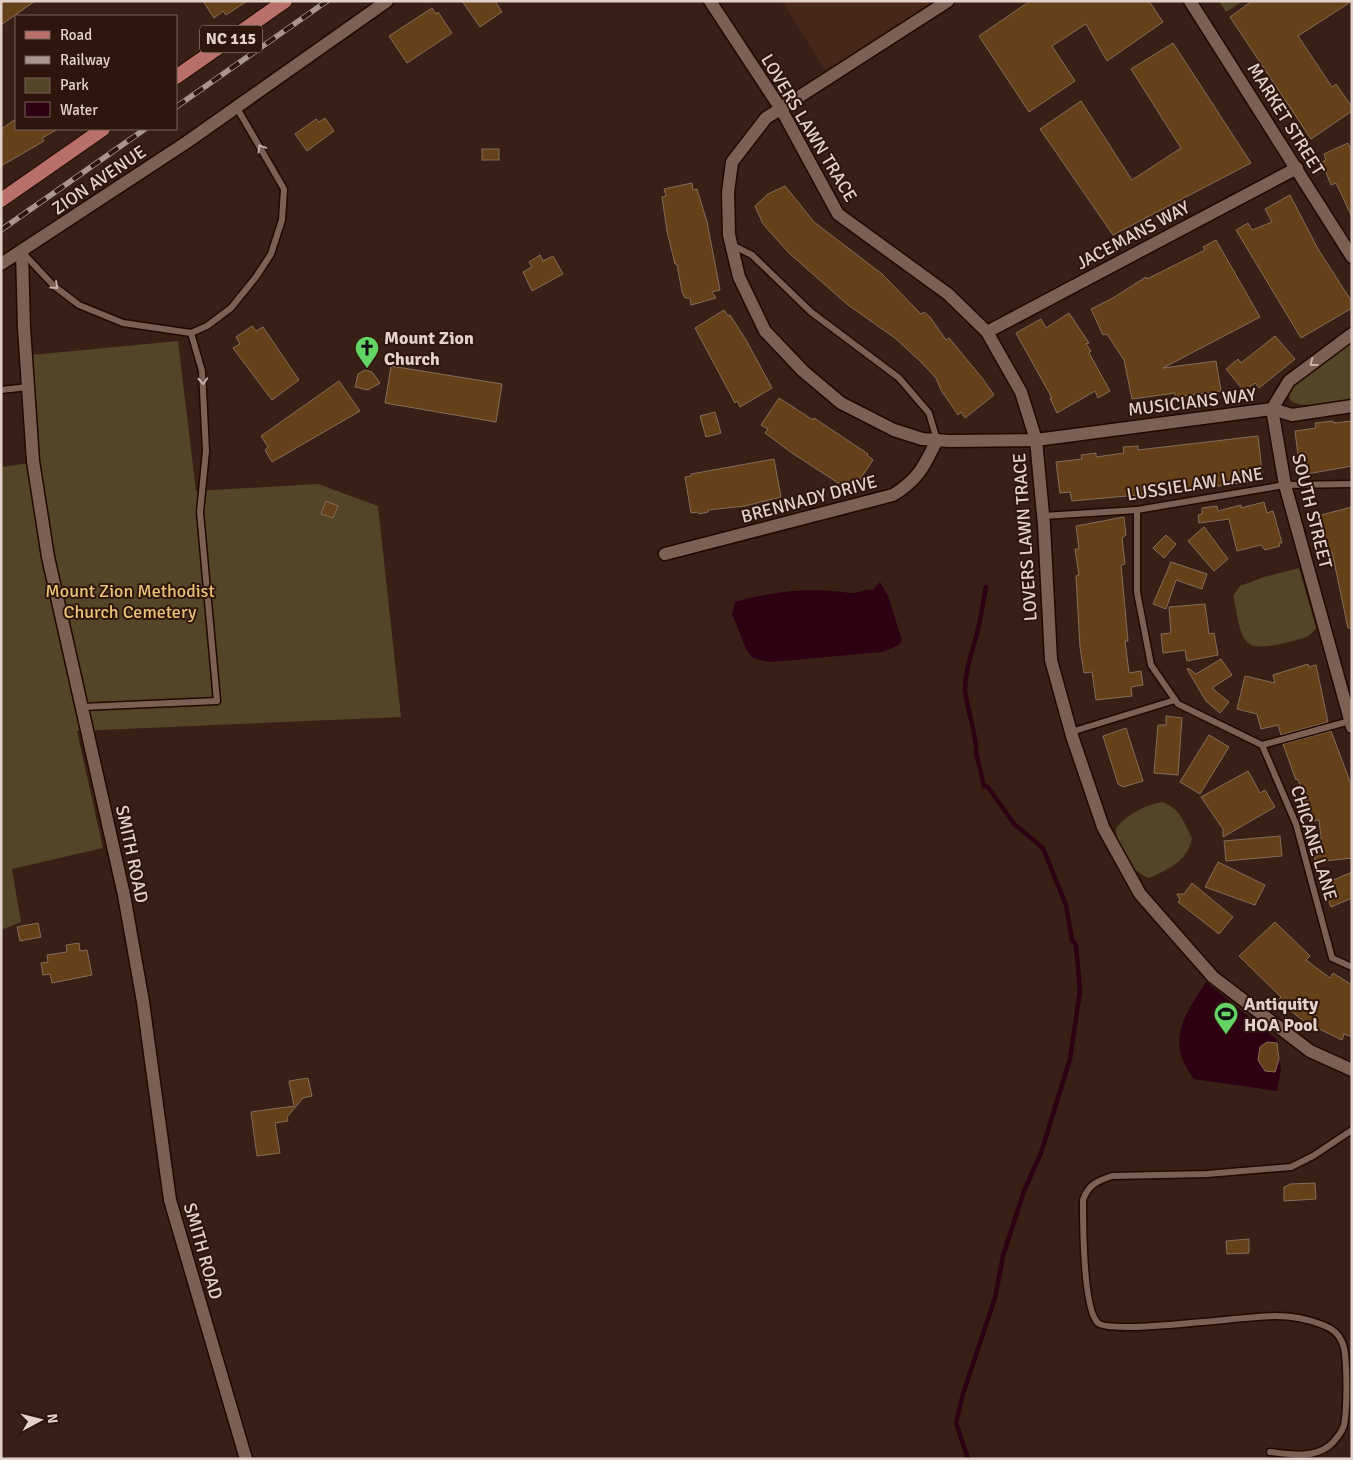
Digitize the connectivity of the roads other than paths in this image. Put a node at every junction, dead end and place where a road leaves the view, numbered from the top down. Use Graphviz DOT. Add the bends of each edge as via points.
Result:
graph roads {
  1 [pos="285,1"];
  2 [pos="387,1"];
  3 [pos="710,1"];
  4 [pos="948,1"];
  5 [pos="1190,1"];
  6 [pos="178,77"];
  7 [pos="237,108"];
  8 [pos="781,109"];
  9 [pos="102,130"];
  10 [pos="1297,168"];
  11 [pos="1,200"];
  12 [pos="731,245"];
  13 [pos="1350,250"];
  14 [pos="22,251"];
  15 [pos="1,264"];
  16 [pos="986,332"];
  17 [pos="191,334"];
  18 [pos="1352,334"];
  19 [pos="28,387"];
  20 [pos="1,390"];
  21 [pos="1352,406"];
  22 [pos="1272,409"];
  23 [pos="937,440"];
  24 [pos="1036,440"];
  25 [pos="1352,484"];
  26 [pos="1285,485"];
  27 [pos="1137,510"];
  28 [pos="1043,516"];
  29 [pos="665,554"];
  30 [pos="1175,700"];
  31 [pos="82,707"];
  32 [pos="1351,724"];
  33 [pos="1071,732"];
  34 [pos="1262,745"];
  35 [pos="1352,967"];
  36 [pos="1352,1070"];
  37 [pos="1352,1130"];
  38 [pos="1270,1452"];
  39 [pos="246,1459"];
  1 -- 6 [label="main road, NC 115"];
  2 -- 7 [label="street, ZION AVENUE"];
  3 -- 8 [label="street, LOVERS LAWN TRACE"];
  4 -- 8 [label="street, MUSICIANS WAY"];
  5 -- 10 [label="street, MARKET STREET"];
  7 -- 14 [label="street, ZION AVENUE"];
  17 -- 7 [label="lane, one-way" via="232,308 271,254 279,228 284,189"];
  8 -- 12 [label="street, MUSICIANS WAY" via="766,118 732,162 728,192"];
  8 -- 16 [label="street, LOVERS LAWN TRACE" via="838,214 948,294"];
  9 -- 11 [label="main road"];
  10 -- 13 [label="street, MARKET STREET"];
  10 -- 16 [label="street, JACEMANS WAY"];
  12 -- 23 [label="lane" via="752,255 811,312 899,378 929,413"];
  12 -- 23 [label="street, MUSICIANS WAY" via="740,277 765,331 803,371 841,403 894,430"];
  14 -- 15 [label="street, ZION AVENUE"];
  14 -- 17 [label="lane, one-way" via="54,286 79,305 123,323"];
  14 -- 19 [label="street, SMITH ROAD"];
  16 -- 24 [label="street, LOVERS LAWN TRACE" via="1021,392"];
  17 -- 31 [label="lane, one-way" via="202,371 206,451 200,512 217,701"];
  18 -- 22 [label="street, one-way" via="1289,381"];
  19 -- 20 [label="lane"];
  19 -- 31 [label="street, SMITH ROAD" via="36,494"];
  21 -- 22 [label="street, MUSICIANS WAY" via="1292,415"];
  22 -- 24 [label="street, MUSICIANS WAY"];
  22 -- 26 [label="street, SOUTH STREET"];
  23 -- 24 [label="street, MUSICIANS WAY"];
  23 -- 29 [label="street, BRENNADY DRIVE" via="924,468 911,484 893,495"];
  24 -- 28 [label="street, LOVERS LAWN TRACE"];
  25 -- 26 [label="lane, LUSSIELAW LANE"];
  26 -- 27 [label="lane, LUSSIELAW LANE"];
  26 -- 32 [label="street, SOUTH STREET"];
  27 -- 28 [label="lane, LUSSIELAW LANE"];
  27 -- 30 [label="lane" via="1138,592 1151,665"];
  28 -- 33 [label="street, LOVERS LAWN TRACE" via="1051,660"];
  30 -- 33 [label="lane"];
  30 -- 34 [label="lane"];
  31 -- 39 [label="street, SMITH ROAD" via="144,1002 170,1200"];
  32 -- 34 [label="lane"];
  33 -- 36 [label="street, LOVERS LAWN TRACE" via="1103,827 1140,894 1213,977 1310,1051"];
  34 -- 35 [label="lane, CHICANE LANE" via="1296,824 1332,958"];
  37 -- 38 [label="lane" via="1291,1167 1112,1176 1099,1180 1087,1190 1083,1200 1087,1288 1092,1313 1098,1323 1107,1327 1137,1327 1275,1316 1305,1319 1325,1325 1337,1333 1345,1355 1346,1401 1344,1425 1337,1438 1317,1452 1302,1455"];
}
